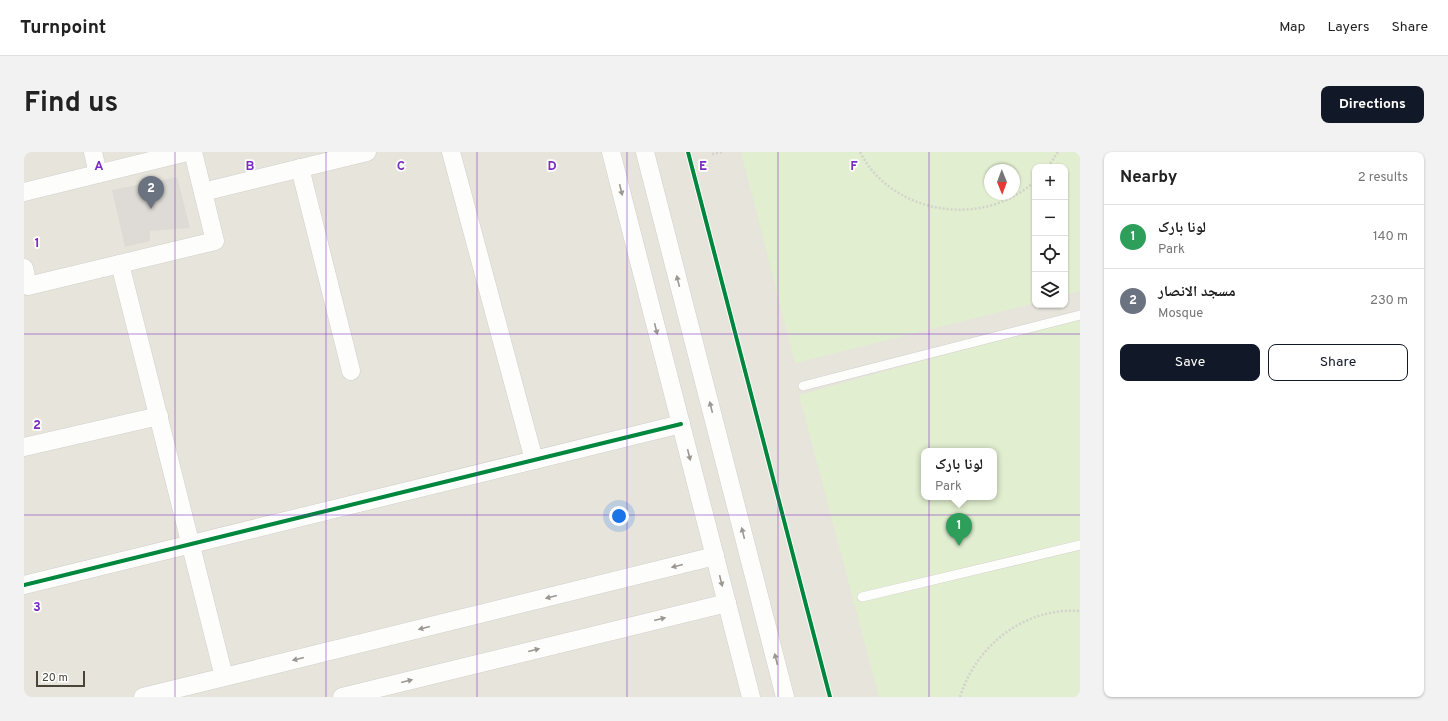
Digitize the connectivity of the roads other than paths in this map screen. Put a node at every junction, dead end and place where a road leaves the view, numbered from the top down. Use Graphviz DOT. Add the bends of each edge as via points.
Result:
graph roads {
  1 [pos="92,152"];
  2 [pos="188,152"];
  3 [pos="193,152"];
  4 [pos="367,152"];
  5 [pos="451,152"];
  6 [pos="611,152"];
  7 [pos="645,152"];
  8 [pos="300,168"];
  9 [pos="98,174"];
  10 [pos="24,192"];
  11 [pos="203,192"];
  12 [pos="120,264"];
  13 [pos="24,268"];
  14 [pos="1080,315"];
  15 [pos="351,371"];
  16 [pos="803,386"];
  17 [pos="159,416"];
  18 [pos="681,424"];
  19 [pos="24,447"];
  20 [pos="534,460"];
  21 [pos="191,544"];
  22 [pos="1080,545"];
  23 [pos="715,556"];
  24 [pos="24,585"];
  25 [pos="862,597"];
  26 [pos="727,603"];
  27 [pos="224,677"];
  28 [pos="384,692"];
  29 [pos="142,697"];
  30 [pos="342,697"];
  31 [pos="751,697"];
  32 [pos="785,697"];
  1 -- 9 [label="street"];
  2 -- 9 [label="street"];
  3 -- 11 [label="street"];
  4 -- 8 [label="street"];
  5 -- 20 [label="street"];
  6 -- 18 [label="street, one-way"];
  32 -- 7 [label="street, one-way"];
  8 -- 11 [label="street"];
  8 -- 15 [label="street"];
  9 -- 10 [label="street"];
  11 -- 12 [label="street" via="215,241"];
  12 -- 13 [label="street" via="28,286"];
  12 -- 17 [label="street"];
  14 -- 16 [label="lane"];
  17 -- 19 [label="street"];
  17 -- 21 [label="street"];
  18 -- 20 [label="street"];
  18 -- 23 [label="street, one-way"];
  20 -- 21 [label="street"];
  21 -- 24 [label="street"];
  21 -- 27 [label="street"];
  22 -- 25 [label="lane"];
  23 -- 26 [label="street, one-way"];
  23 -- 27 [label="street, one-way"];
  28 -- 26 [label="street, one-way"];
  26 -- 31 [label="street"];
  27 -- 29 [label="street"];
  28 -- 30 [label="street"];
}
